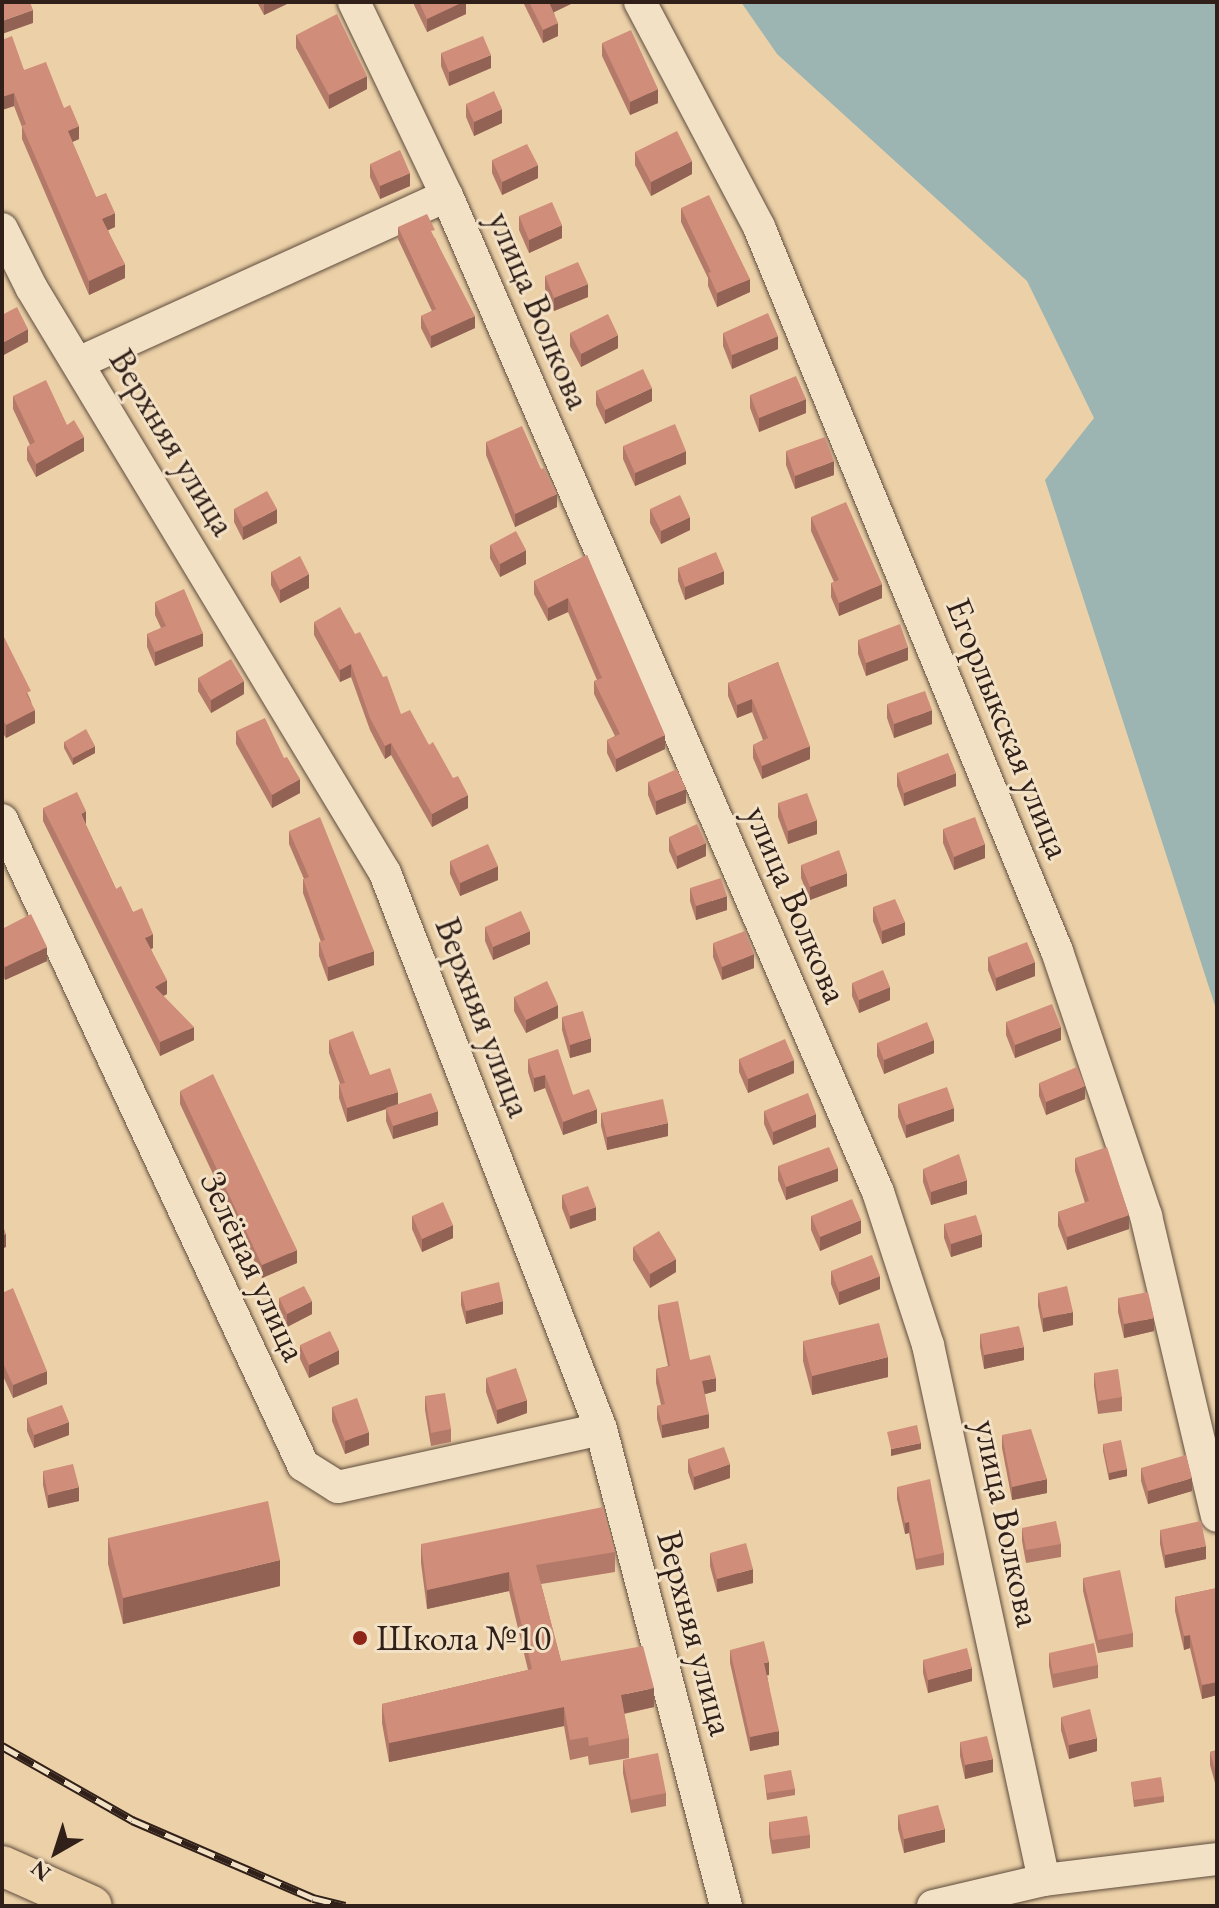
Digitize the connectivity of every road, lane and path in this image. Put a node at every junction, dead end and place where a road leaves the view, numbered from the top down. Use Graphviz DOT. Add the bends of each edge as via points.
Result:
graph roads {
  1 [pos="354,2"];
  2 [pos="640,2"];
  3 [pos="447,196"];
  4 [pos="2,229"];
  5 [pos="16,291"];
  6 [pos="78,363"];
  7 [pos="2,820"];
  8 [pos="601,1429"];
  9 [pos="1217,1516"];
  10 [pos="1217,1859"];
  11 [pos="2,1866"];
  12 [pos="1044,1880"];
  13 [pos="92,1906"];
  14 [pos="726,1906"];
  15 [pos="933,1906"];
  1 -- 3 [label="street, улица Волкова"];
  2 -- 9 [label="street, Егорлыкская улица" via="759,227 1057,951 1146,1216"];
  3 -- 6 [label="street"];
  3 -- 12 [label="street, улица Волкова" via="878,1192 928,1345"];
  4 -- 5 [label="street, Верхняя улица"];
  5 -- 6 [label="street, Верхняя улица"];
  6 -- 8 [label="street, Верхняя улица" via="385,873"];
  7 -- 8 [label="street, Зелёная улица" via="303,1465 338,1487"];
  8 -- 14 [label="street, Верхняя улица"];
  10 -- 12 [label="street"];
  11 -- 13 [label="main road"];
  12 -- 15 [label="street"];
}
